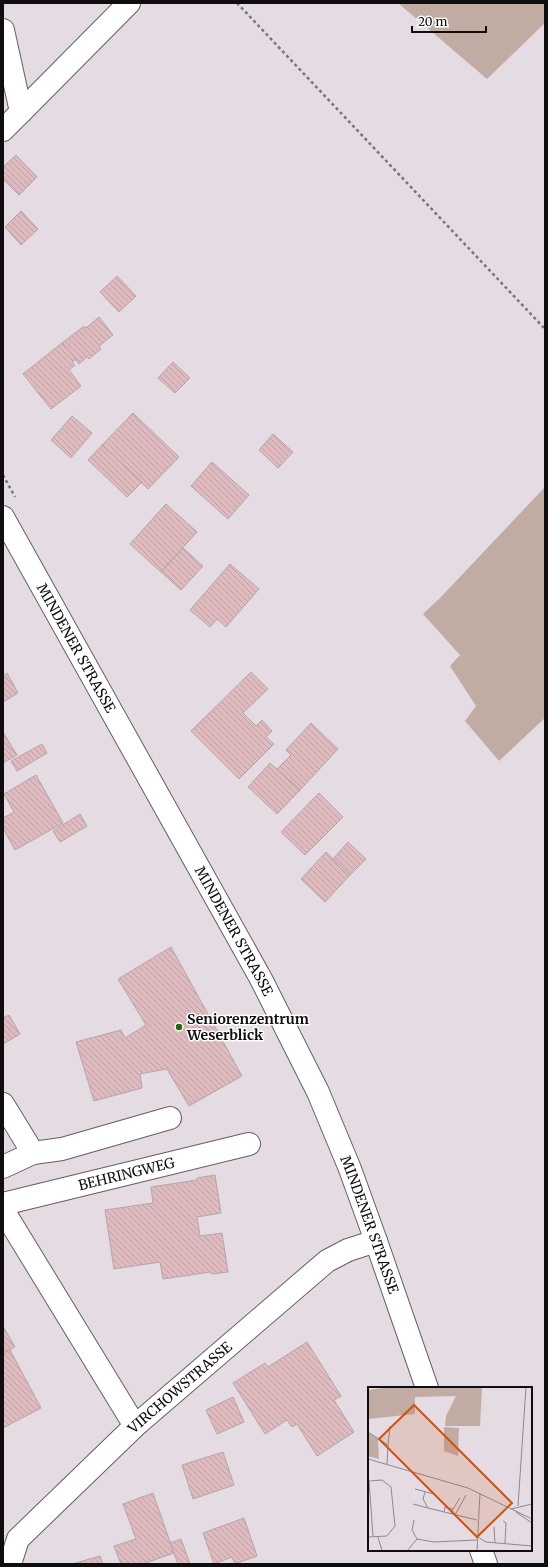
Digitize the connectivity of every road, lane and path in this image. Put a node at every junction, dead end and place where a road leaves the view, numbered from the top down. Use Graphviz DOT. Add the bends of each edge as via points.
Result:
graph roads {
  1 [pos="129,3"];
  2 [pos="237,3"];
  3 [pos="3,30"];
  4 [pos="21,112"];
  5 [pos="3,130"];
  6 [pos="545,329"];
  7 [pos="3,517"];
  8 [pos="3,1104"];
  9 [pos="170,1118"];
  10 [pos="249,1144"];
  11 [pos="33,1153"];
  12 [pos="3,1167"];
  13 [pos="3,1204"];
  14 [pos="3,1210"];
  15 [pos="376,1241"];
  16 [pos="427,1387"];
  17 [pos="135,1426"];
  18 [pos="481,1551"];
  19 [pos="10,1564"];
  20 [pos="486,1564"];
  1 -- 4 [label="street"];
  2 -- 6 [label="path"];
  3 -- 4 [label="street"];
  4 -- 5 [label="street"];
  7 -- 15 [label="street, MINDENER STRASSE" via="261,979 318,1092"];
  8 -- 11 [label="street"];
  9 -- 11 [label="street" via="62,1149"];
  10 -- 13 [label="street, BEHRINGWEG"];
  11 -- 12 [label="street"];
  14 -- 17 [label="street"];
  15 -- 16 [label="street, MINDENER STRASSE"];
  15 -- 17 [label="street, VIRCHOWSTRASSE" via="348,1250 327,1261"];
  17 -- 19 [label="street, VIRCHOWSTRASSE" via="18,1539"];
  18 -- 20 [label="street"];
}
